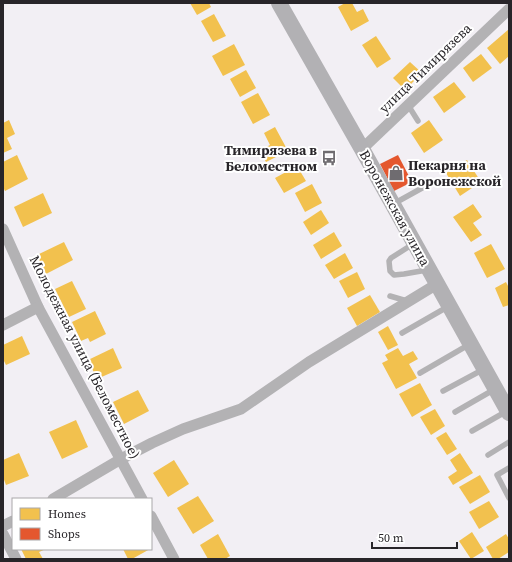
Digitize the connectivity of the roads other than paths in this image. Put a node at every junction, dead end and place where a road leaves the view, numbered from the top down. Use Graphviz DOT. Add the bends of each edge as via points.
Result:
graph roads {
  1 [pos="279,3"];
  2 [pos="509,9"];
  3 [pos="408,105"];
  4 [pos="418,121"];
  5 [pos="362,149"];
  6 [pos="433,182"];
  7 [pos="393,204"];
  8 [pos="3,229"];
  9 [pos="414,243"];
  10 [pos="429,269"];
  11 [pos="437,284"];
  12 [pos="390,296"];
  13 [pos="410,301"];
  14 [pos="449,306"];
  15 [pos="38,307"];
  16 [pos="3,325"];
  17 [pos="402,333"];
  18 [pos="471,344"];
  19 [pos="484,369"];
  20 [pos="420,373"];
  21 [pos="495,388"];
  22 [pos="443,391"];
  23 [pos="455,412"];
  24 [pos="508,412"];
  25 [pos="472,431"];
  26 [pos="509,442"];
  27 [pos="488,455"];
  28 [pos="121,459"];
  29 [pos="509,468"];
  30 [pos="55,498"];
  31 [pos="141,498"];
  32 [pos="509,498"];
  33 [pos="152,518"];
  34 [pos="12,522"];
  35 [pos="3,526"];
  36 [pos="3,534"];
  37 [pos="16,559"];
  38 [pos="174,559"];
  1 -- 5 [label="street, Воронежская улица"];
  2 -- 3 [label="street, улица Тимирязева"];
  3 -- 4 [label="lane"];
  3 -- 5 [label="street, улица Тимирязева"];
  5 -- 7 [label="street, Воронежская улица"];
  6 -- 7 [label="lane"];
  7 -- 9 [label="street, Воронежская улица"];
  8 -- 15 [label="street, Молодежная улица (Беломестное)"];
  9 -- 10 [label="street, Воронежская улица"];
  9 -- 10 [label="lane" via="391,258 390,270 394,274 404,274"];
  10 -- 11 [label="street, Воронежская улица"];
  11 -- 13 [label="street"];
  11 -- 14 [label="street, Воронежская улица"];
  12 -- 13 [label="lane"];
  13 -- 28 [label="street" via="309,362 241,409 184,429"];
  14 -- 17 [label="lane"];
  14 -- 18 [label="street, Воронежская улица"];
  15 -- 16 [label="street"];
  15 -- 28 [label="street, Молодежная улица (Беломестное)"];
  18 -- 19 [label="street, Воронежская улица"];
  18 -- 20 [label="lane"];
  19 -- 21 [label="street, Воронежская улица"];
  19 -- 22 [label="lane"];
  21 -- 23 [label="lane"];
  21 -- 24 [label="street, Воронежская улица"];
  24 -- 25 [label="lane"];
  26 -- 27 [label="lane"];
  28 -- 30 [label="street"];
  28 -- 31 [label="street, Молодежная улица (Беломестное)"];
  29 -- 32 [label="lane" via="497,475"];
  33 -- 38 [label="street"];
  34 -- 35 [label="street"];
  36 -- 37 [label="street"];
}
